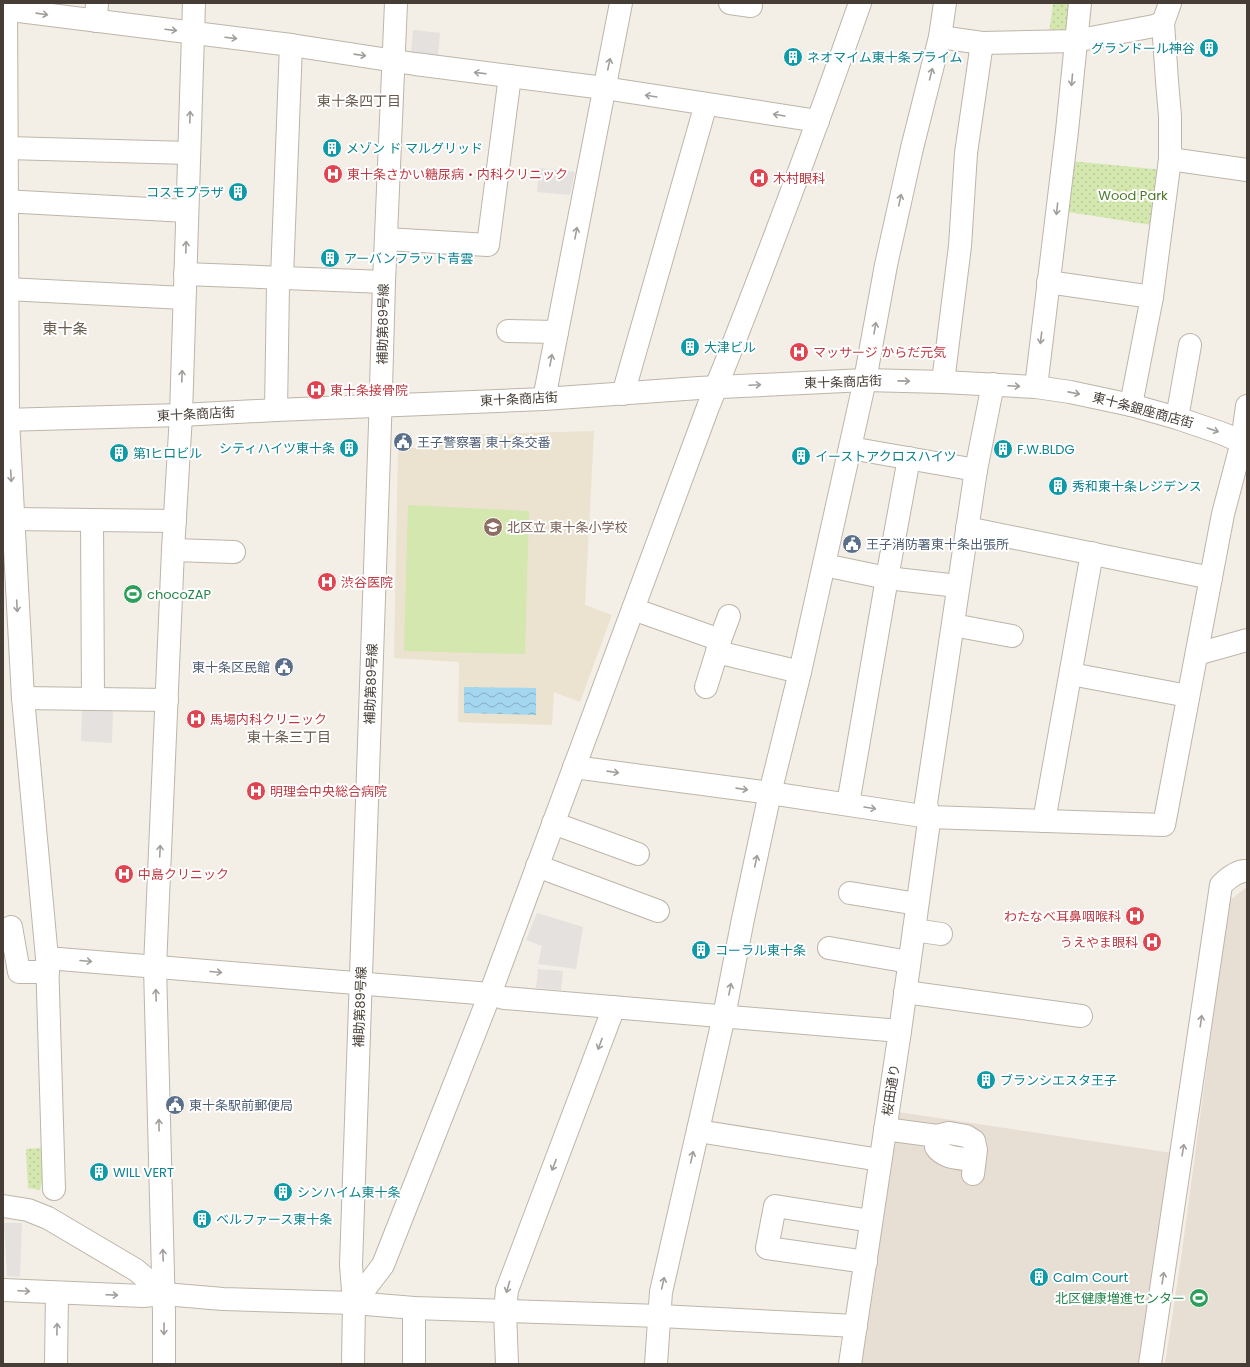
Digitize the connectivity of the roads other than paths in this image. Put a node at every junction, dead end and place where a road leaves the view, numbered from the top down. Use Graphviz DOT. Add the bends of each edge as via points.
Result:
graph roads {
  1 [pos="194,3"];
  2 [pos="396,3"];
  3 [pos="621,3"];
  4 [pos="860,3"];
  5 [pos="945,3"];
  6 [pos="1080,3"];
  7 [pos="1170,3"];
  8 [pos="5,7"];
  9 [pos="97,12"];
  10 [pos="1163,23"];
  11 [pos="193,33"];
  12 [pos="940,37"];
  13 [pos="1075,41"];
  14 [pos="982,43"];
  15 [pos="291,45"];
  16 [pos="393,60"];
  17 [pos="510,76"];
  18 [pos="604,88"];
  19 [pos="706,104"];
  20 [pos="818,121"];
  21 [pos="7,148"];
  22 [pos="189,153"];
  23 [pos="1170,159"];
  24 [pos="1247,170"];
  25 [pos="5,201"];
  26 [pos="187,211"];
  27 [pos="386,238"];
  28 [pos="185,274"];
  29 [pos="282,277"];
  30 [pos="384,282"];
  31 [pos="1048,282"];
  32 [pos="1152,297"];
  33 [pos="6,298"];
  34 [pos="184,298"];
  35 [pos="508,331"];
  36 [pos="556,332"];
  37 [pos="1190,345"];
  38 [pos="865,380"];
  39 [pos="943,382"];
  40 [pos="993,384"];
  41 [pos="716,387"];
  42 [pos="1036,387"];
  43 [pos="623,394"];
  44 [pos="544,399"];
  45 [pos="381,405"];
  46 [pos="1131,405"];
  47 [pos="1247,406"];
  48 [pos="276,410"];
  49 [pos="181,416"];
  50 [pos="1177,418"];
  51 [pos="5,420"];
  52 [pos="1245,443"];
  53 [pos="850,448"];
  54 [pos="909,458"];
  55 [pos="976,470"];
  56 [pos="13,519"];
  57 [pos="92,520"];
  58 [pos="175,521"];
  59 [pos="967,528"];
  60 [pos="173,550"];
  61 [pos="234,552"];
  62 [pos="1092,553"];
  63 [pos="824,565"];
  64 [pos="887,578"];
  65 [pos="1211,578"];
  66 [pos="958,586"];
  67 [pos="633,609"];
  68 [pos="728,616"];
  69 [pos="952,625"];
  70 [pos="11,635"];
  71 [pos="1012,636"];
  72 [pos="1247,640"];
  73 [pos="718,646"];
  74 [pos="1197,654"];
  75 [pos="800,672"];
  76 [pos="1071,674"];
  77 [pos="706,687"];
  78 [pos="1188,696"];
  79 [pos="23,698"];
  80 [pos="93,699"];
  81 [pos="167,700"];
  82 [pos="574,766"];
  83 [pos="770,793"];
  84 [pos="848,804"];
  85 [pos="929,817"];
  86 [pos="1044,821"];
  87 [pos="553,824"];
  88 [pos="638,854"];
  89 [pos="537,866"];
  90 [pos="1247,871"];
  91 [pos="850,893"];
  92 [pos="917,904"];
  93 [pos="658,911"];
  94 [pos="11,927"];
  95 [pos="914,930"];
  96 [pos="941,934"];
  97 [pos="829,948"];
  98 [pos="909,962"];
  99 [pos="47,965"];
  100 [pos="155,967"];
  101 [pos="360,983"];
  102 [pos="905,992"];
  103 [pos="490,994"];
  104 [pos="614,1007"];
  105 [pos="724,1016"];
  106 [pos="1081,1016"];
  107 [pos="900,1031"];
  108 [pos="885,1129"];
  109 [pos="698,1131"];
  110 [pos="880,1160"];
  111 [pos="973,1167"];
  112 [pos="54,1189"];
  113 [pos="3,1206"];
  114 [pos="872,1221"];
  115 [pos="866,1262"];
  116 [pos="3,1290"];
  117 [pos="57,1293"];
  118 [pos="164,1294"];
  119 [pos="354,1304"];
  120 [pos="414,1308"];
  121 [pos="505,1311"];
  122 [pos="660,1316"];
  123 [pos="856,1326"];
  124 [pos="56,1364"];
  125 [pos="164,1364"];
  126 [pos="352,1364"];
  127 [pos="414,1364"];
  128 [pos="507,1364"];
  129 [pos="656,1364"];
  130 [pos="850,1364"];
  131 [pos="1150,1364"];
  1 -- 11 [label="street"];
  2 -- 16 [label="street, 補助第89号線"];
  18 -- 3 [label="street, one-way"];
  4 -- 20 [label="street"];
  5 -- 12 [label="street"];
  6 -- 13 [label="street"];
  7 -- 10 [label="street"];
  8 -- 9 [label="street, one-way"];
  8 -- 21 [label="street"];
  9 -- 11 [label="street, one-way"];
  10 -- 13 [label="street"];
  10 -- 23 [label="street" via="1170,116"];
  11 -- 15 [label="street, one-way"];
  22 -- 11 [label="street, one-way"];
  12 -- 14 [label="street"];
  38 -- 12 [label="street, one-way" via="886,265"];
  13 -- 14 [label="street"];
  13 -- 31 [label="street, one-way" via="1067,131"];
  14 -- 39 [label="street" via="966,153 960,246"];
  15 -- 16 [label="street, one-way"];
  15 -- 29 [label="street"];
  17 -- 16 [label="street, one-way"];
  16 -- 27 [label="street, 補助第89号線"];
  17 -- 18 [label="street"];
  17 -- 27 [label="street" via="488,245"];
  19 -- 18 [label="street, one-way"];
  36 -- 18 [label="street, one-way"];
  20 -- 19 [label="street, one-way"];
  19 -- 43 [label="street"];
  20 -- 41 [label="street"];
  21 -- 22 [label="street"];
  21 -- 25 [label="street"];
  22 -- 26 [label="street"];
  23 -- 24 [label="street"];
  23 -- 32 [label="street"];
  25 -- 26 [label="street"];
  25 -- 33 [label="street"];
  28 -- 26 [label="street, one-way"];
  27 -- 30 [label="street, 補助第89号線"];
  28 -- 29 [label="street"];
  28 -- 34 [label="street"];
  29 -- 30 [label="street"];
  29 -- 48 [label="street" via="278,285"];
  30 -- 45 [label="street, 補助第89号線"];
  31 -- 32 [label="street"];
  31 -- 42 [label="street, one-way"];
  32 -- 46 [label="street"];
  33 -- 34 [label="street"];
  33 -- 51 [label="street"];
  49 -- 34 [label="street, one-way"];
  35 -- 36 [label="street"];
  44 -- 36 [label="street, one-way"];
  37 -- 50 [label="street"];
  38 -- 39 [label="street, 東十条商店街, one-way"];
  41 -- 38 [label="street, 東十条商店街, one-way"];
  38 -- 53 [label="street"];
  39 -- 40 [label="street, 東十条商店街"];
  40 -- 42 [label="street, 東十条商店街, one-way"];
  40 -- 55 [label="street, 桜田通り"];
  41 -- 43 [label="street, 東十条商店街"];
  41 -- 67 [label="street"];
  42 -- 46 [label="street, 東十条銀座商店街, one-way"];
  43 -- 44 [label="street, 東十条商店街"];
  44 -- 45 [label="street, 東十条商店街"];
  45 -- 48 [label="street, 東十条商店街"];
  45 -- 101 [label="street, 補助第89号線"];
  46 -- 50 [label="street, 東十条銀座商店街"];
  47 -- 52 [label="street"];
  48 -- 49 [label="street, 東十条商店街"];
  49 -- 51 [label="street, 東十条商店街"];
  49 -- 58 [label="street"];
  50 -- 52 [label="street, 東十条銀座商店街, one-way" via="1221,432"];
  51 -- 56 [label="street, one-way"];
  52 -- 65 [label="street" via="1223,514"];
  53 -- 54 [label="street"];
  53 -- 63 [label="street"];
  54 -- 55 [label="street"];
  54 -- 64 [label="street"];
  55 -- 59 [label="street, 桜田通り"];
  56 -- 57 [label="street"];
  56 -- 70 [label="street, one-way"];
  57 -- 58 [label="street"];
  57 -- 80 [label="street"];
  58 -- 60 [label="street"];
  59 -- 62 [label="street"];
  59 -- 66 [label="street, 桜田通り"];
  60 -- 61 [label="street"];
  60 -- 81 [label="street"];
  62 -- 65 [label="street"];
  62 -- 76 [label="street"];
  63 -- 64 [label="street"];
  63 -- 75 [label="street"];
  64 -- 66 [label="street"];
  64 -- 84 [label="street"];
  65 -- 74 [label="street"];
  66 -- 69 [label="street, 桜田通り"];
  67 -- 73 [label="street"];
  67 -- 82 [label="street"];
  68 -- 73 [label="street"];
  69 -- 71 [label="street"];
  69 -- 85 [label="street, 桜田通り" via="926,803"];
  70 -- 79 [label="street"];
  72 -- 74 [label="street"];
  73 -- 75 [label="street"];
  73 -- 77 [label="street"];
  74 -- 78 [label="street"];
  75 -- 83 [label="street"];
  76 -- 78 [label="street"];
  76 -- 86 [label="street"];
  78 -- 86 [label="street" via="1164,826"];
  79 -- 80 [label="street"];
  79 -- 99 [label="street"];
  80 -- 81 [label="street"];
  100 -- 81 [label="street, one-way"];
  82 -- 83 [label="street, one-way"];
  82 -- 87 [label="street"];
  83 -- 84 [label="street"];
  105 -- 83 [label="street, one-way"];
  84 -- 85 [label="street, one-way"];
  85 -- 86 [label="street"];
  85 -- 92 [label="street, 桜田通り"];
  87 -- 88 [label="street"];
  87 -- 89 [label="street"];
  89 -- 93 [label="street"];
  89 -- 103 [label="street"];
  131 -- 90 [label="street, one-way" via="1221,885 1228,878"];
  91 -- 92 [label="street"];
  92 -- 95 [label="street, 桜田通り"];
  94 -- 99 [label="street" via="19,972"];
  95 -- 96 [label="street"];
  95 -- 98 [label="street, 桜田通り"];
  97 -- 98 [label="street"];
  98 -- 102 [label="street, 桜田通り"];
  99 -- 100 [label="street, one-way"];
  99 -- 112 [label="street"];
  100 -- 101 [label="street, one-way"];
  118 -- 100 [label="street, one-way"];
  101 -- 103 [label="street"];
  101 -- 119 [label="street, 補助第89号線" via="351,1265"];
  102 -- 106 [label="street"];
  102 -- 107 [label="street, 桜田通り"];
  103 -- 104 [label="street" via="504,998"];
  103 -- 119 [label="street" via="383,1265"];
  104 -- 105 [label="street"];
  104 -- 121 [label="street, one-way" via="507,1290"];
  105 -- 107 [label="street"];
  105 -- 109 [label="street"];
  107 -- 108 [label="street, 桜田通り"];
  108 -- 110 [label="street, 桜田通り"];
  108 -- 111 [label="street" via="937,1136 949,1133 966,1136 974,1141 976,1150"];
  109 -- 110 [label="street"];
  122 -- 109 [label="street, one-way" via="661,1292"];
  110 -- 114 [label="street, 桜田通り"];
  113 -- 118 [label="street" via="28,1210 48,1218 136,1270"];
  114 -- 115 [label="street, 桜田通り"];
  114 -- 115 [label="street" via="775,1206 767,1248"];
  115 -- 123 [label="street, 桜田通り"];
  116 -- 117 [label="street, one-way"];
  117 -- 118 [label="street, one-way" via="143,1296"];
  124 -- 117 [label="street, one-way"];
  118 -- 119 [label="street"];
  118 -- 125 [label="street, one-way"];
  119 -- 120 [label="street"];
  119 -- 126 [label="street, 補助第89号線"];
  120 -- 121 [label="street"];
  120 -- 127 [label="street"];
  121 -- 122 [label="street"];
  121 -- 128 [label="street"];
  122 -- 123 [label="street"];
  122 -- 129 [label="street"];
  123 -- 130 [label="street, 桜田通り"];
}
